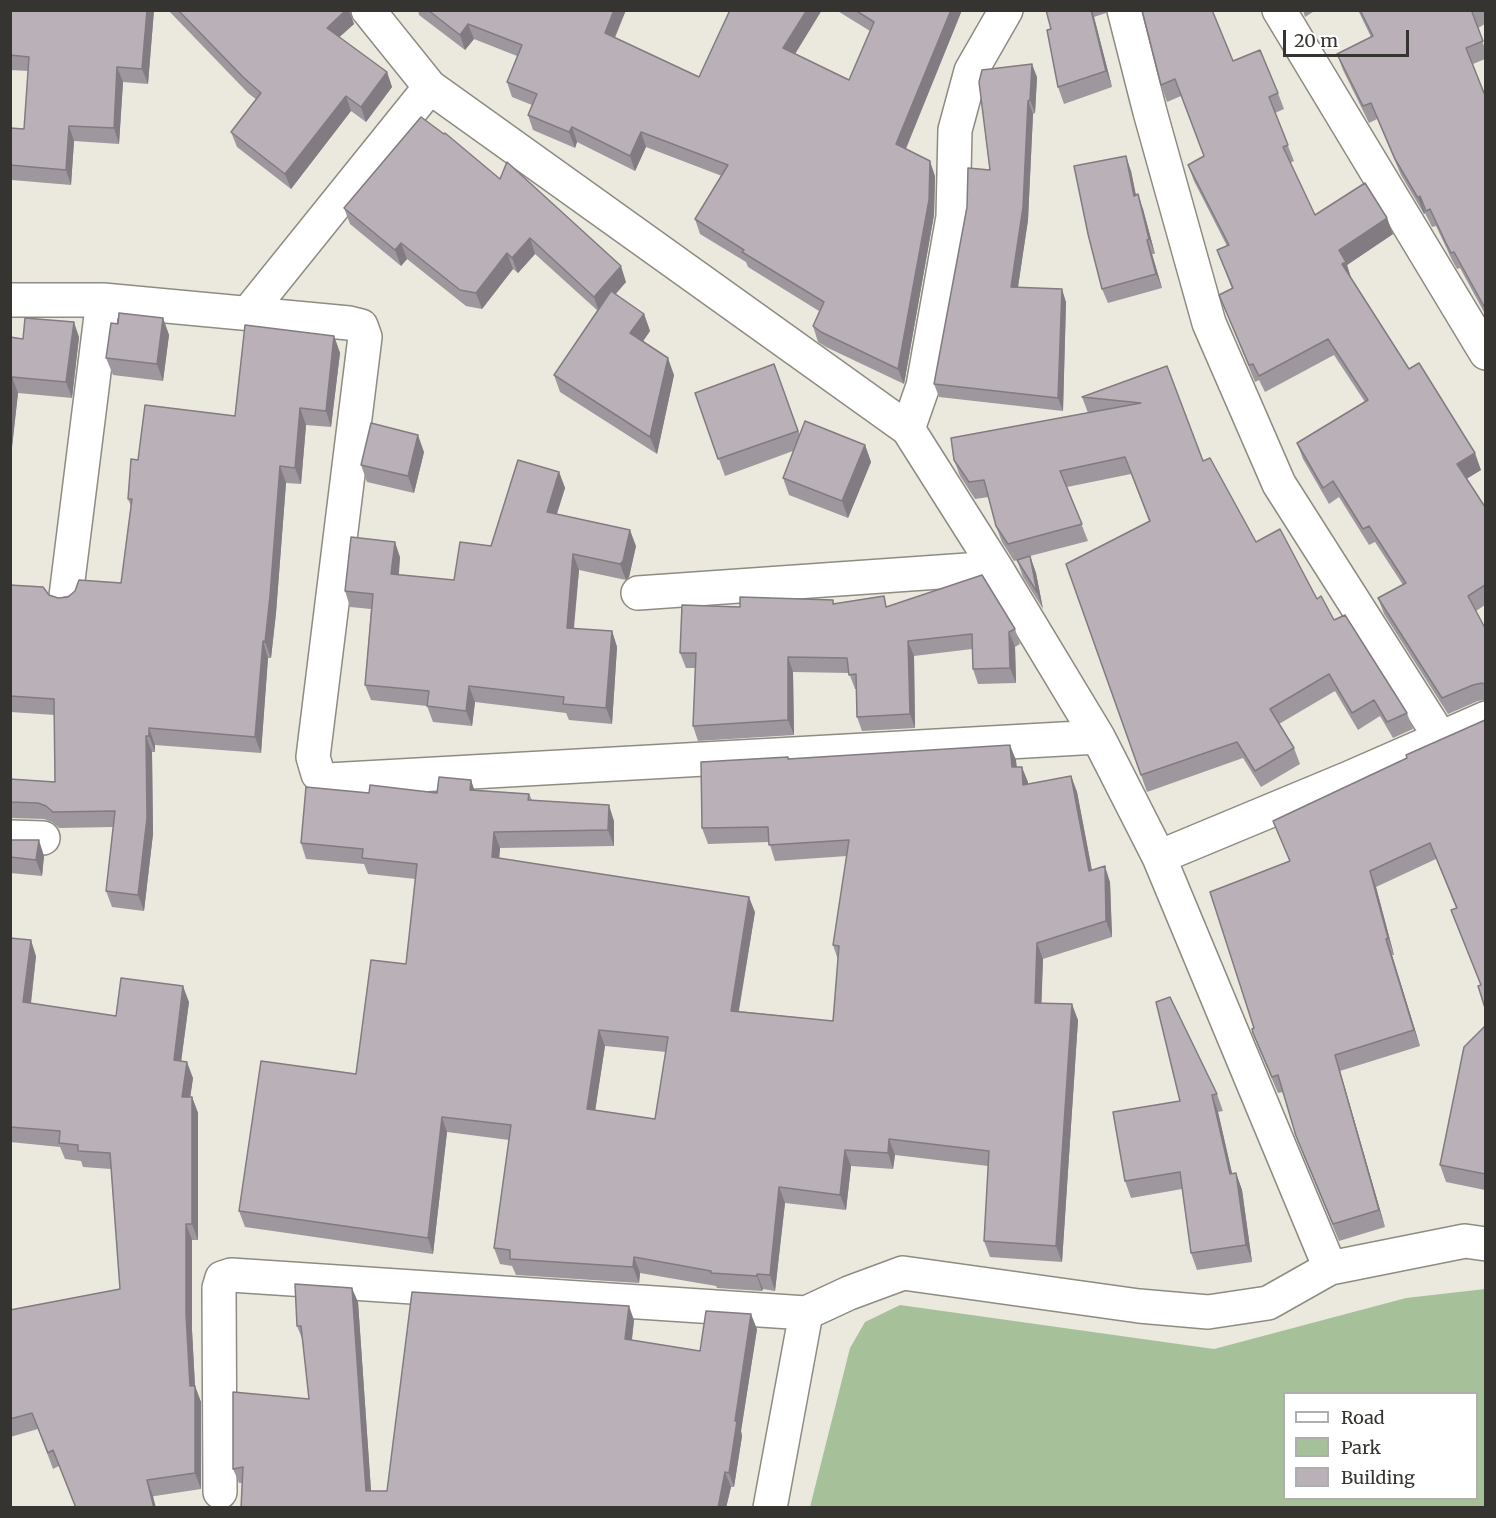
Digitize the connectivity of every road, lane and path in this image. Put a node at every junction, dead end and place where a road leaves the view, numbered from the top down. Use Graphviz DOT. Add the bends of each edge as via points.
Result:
graph roads {
  1 [pos="368,10"];
  2 [pos="1006,10"];
  3 [pos="1124,10"];
  4 [pos="1279,10"];
  5 [pos="430,87"];
  6 [pos="10,300"];
  7 [pos="103,300"];
  8 [pos="248,313"];
  9 [pos="1485,353"];
  10 [pos="908,429"];
  11 [pos="996,568"];
  12 [pos="638,593"];
  13 [pos="66,596"];
  14 [pos="1485,718"];
  15 [pos="1098,737"];
  16 [pos="1440,738"];
  17 [pos="10,837"];
  18 [pos="43,838"];
  19 [pos="1159,857"];
  20 [pos="1485,1244"];
  21 [pos="1330,1268"];
  22 [pos="806,1313"];
  23 [pos="220,1492"];
  24 [pos="770,1508"];
  1 -- 5 [label="street"];
  2 -- 10 [label="street" via="971,71 955,130 953,217 923,386"];
  3 -- 16 [label="street" via="1209,323 1278,484"];
  4 -- 9 [label="street"];
  5 -- 8 [label="street"];
  5 -- 10 [label="street"];
  6 -- 7 [label="street"];
  7 -- 8 [label="street"];
  7 -- 13 [label="street"];
  8 -- 15 [label="street" via="349,323 361,326 365,337 313,757 318,774 328,780"];
  10 -- 11 [label="street"];
  11 -- 12 [label="street"];
  11 -- 15 [label="street"];
  14 -- 16 [label="street"];
  15 -- 19 [label="street"];
  16 -- 19 [label="street"];
  17 -- 18 [label="street"];
  19 -- 21 [label="street"];
  20 -- 21 [label="street" via="1465,1241"];
  21 -- 22 [label="street" via="1268,1303 1208,1312 903,1273"];
  22 -- 23 [label="street" via="231,1275 222,1278 219,1288"];
  22 -- 24 [label="street"];
}
